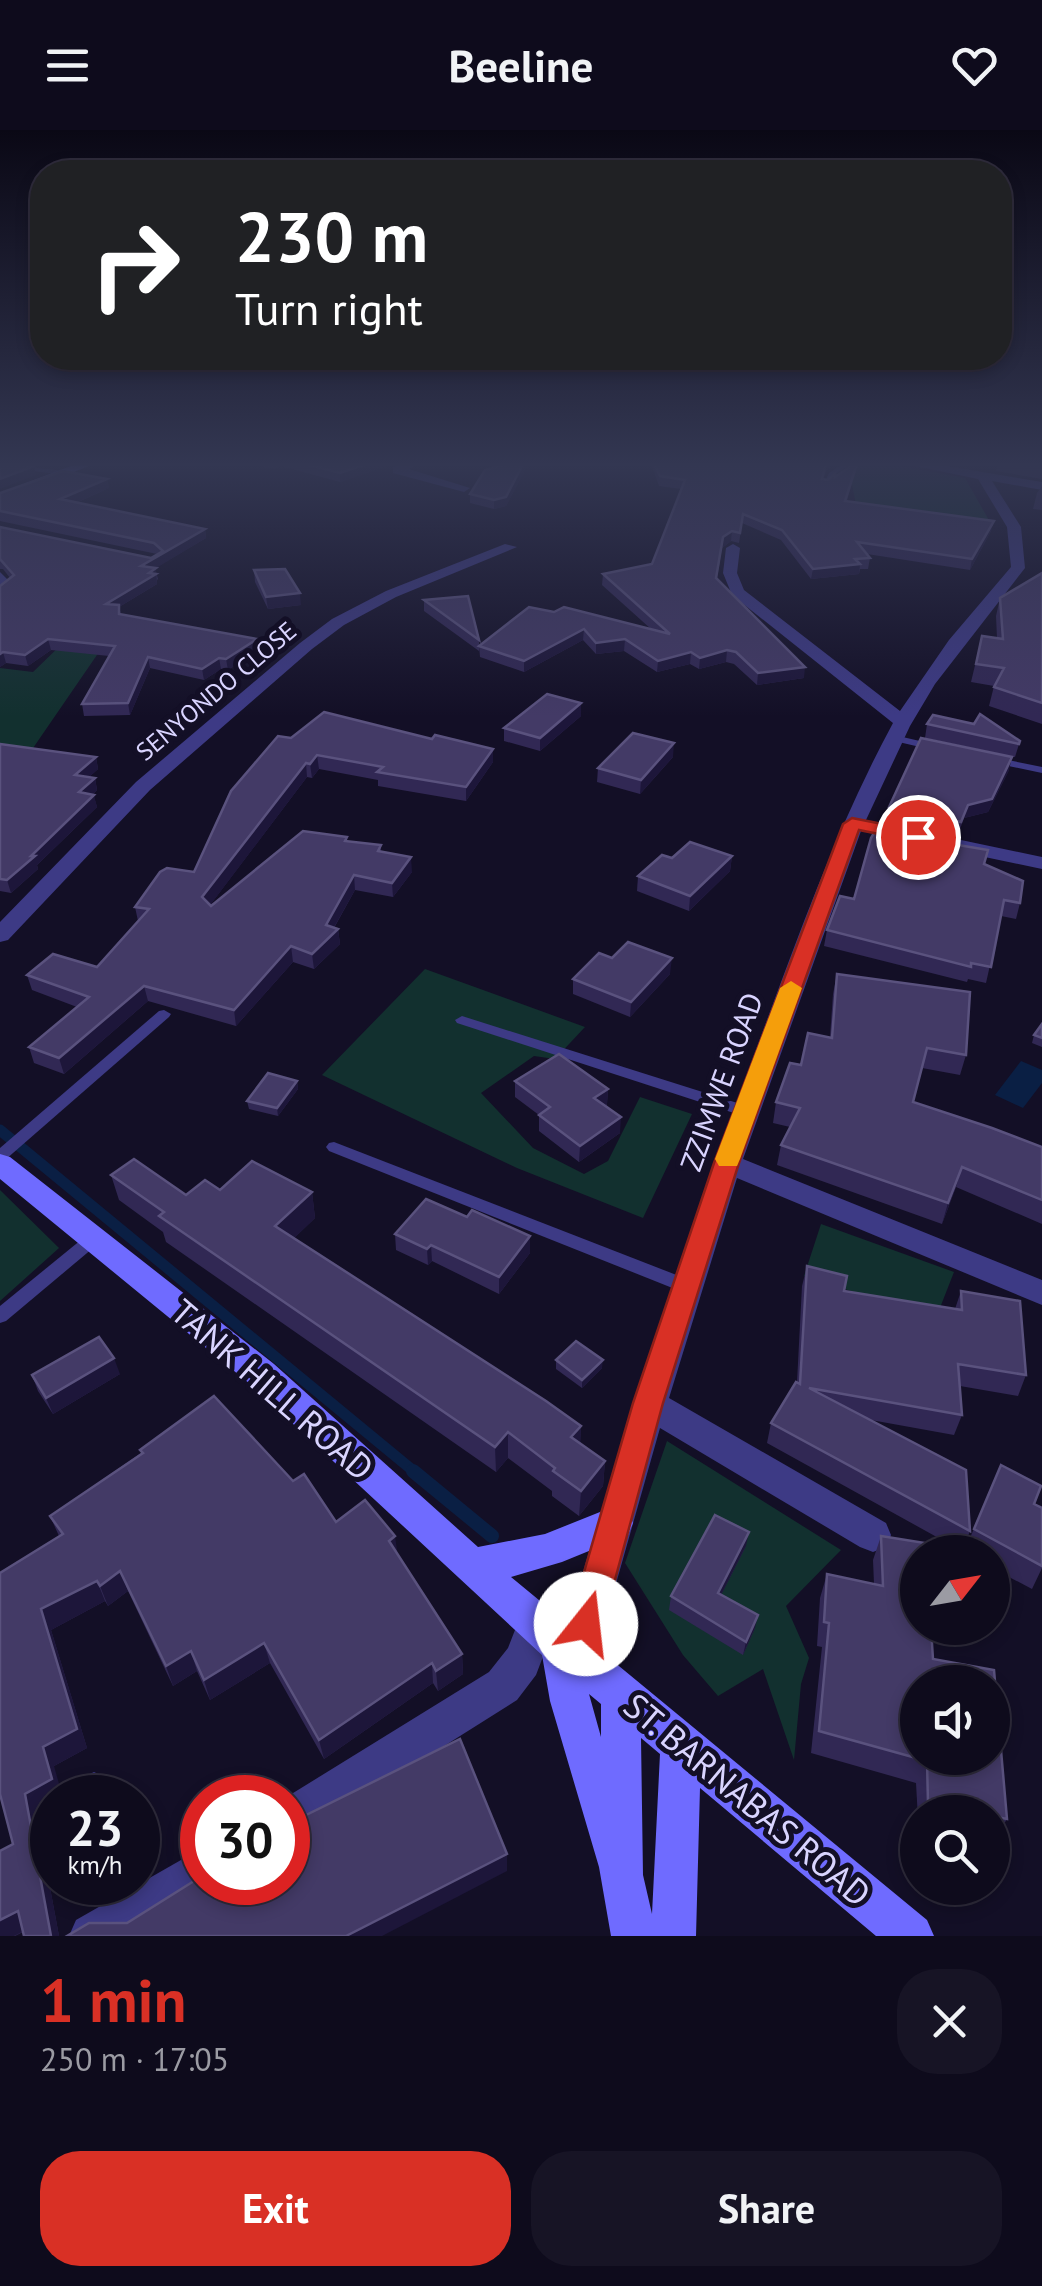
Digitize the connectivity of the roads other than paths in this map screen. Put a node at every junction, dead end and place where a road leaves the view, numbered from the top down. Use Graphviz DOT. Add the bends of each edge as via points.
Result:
graph roads {
  1 [pos="507,548"];
  2 [pos="734,548"];
  3 [pos="1019,548"];
  4 [pos="0,576"];
  5 [pos="0,590"];
  6 [pos="899,730"];
  7 [pos="949,750"];
  8 [pos="986,758"];
  9 [pos="1042,770"];
  10 [pos="852,824"];
  11 [pos="1042,863"];
  12 [pos="0,935"];
  13 [pos="164,1014"];
  14 [pos="462,1020"];
  15 [pos="745,1111"];
  16 [pos="334,1147"];
  17 [pos="0,1156"];
  18 [pos="726,1163"];
  19 [pos="0,1164"];
  20 [pos="93,1239"];
  21 [pos="686,1286"];
  22 [pos="1042,1293"];
  23 [pos="0,1316"];
  24 [pos="648,1403"];
  25 [pos="615,1523"];
  26 [pos="873,1535"];
  27 [pos="471,1566"];
  28 [pos="557,1642"];
  29 [pos="621,1696"];
  30 [pos="681,1744"];
  31 [pos="310,1807"];
  32 [pos="621,1875"];
  33 [pos="121,1905"];
  34 [pos="92,1936"];
  35 [pos="634,1936"];
  36 [pos="673,1936"];
  37 [pos="911,1936"];
  1 -- 12 [label="street, SENYONDO CLOSE" via="391,594 306,646 143,786"];
  2 -- 6 [label="street" via="730,573 737,592"];
  3 -- 6 [label="street, ZZIMWE ROAD" via="1024,569 967,626"];
  4 -- 5 [label="street" via="6,585"];
  6 -- 7 [label="lane"];
  6 -- 10 [label="street, ZZIMWE ROAD"];
  8 -- 9 [label="lane"];
  10 -- 11 [label="street"];
  10 -- 15 [label="street, ZZIMWE ROAD"];
  13 -- 17 [label="lane"];
  14 -- 15 [label="lane"];
  15 -- 18 [label="street, ZZIMWE ROAD"];
  16 -- 21 [label="lane"];
  18 -- 21 [label="street, ZZIMWE ROAD"];
  18 -- 22 [label="street"];
  19 -- 20 [label="street, TANK HILL ROAD"];
  20 -- 23 [label="lane"];
  20 -- 27 [label="street, TANK HILL ROAD" via="262,1374"];
  21 -- 24 [label="street, ZZIMWE ROAD"];
  24 -- 25 [label="street, ZZIMWE ROAD"];
  24 -- 26 [label="street"];
  25 -- 27 [label="street" via="570,1546"];
  25 -- 28 [label="street, ZZIMWE ROAD"];
  27 -- 28 [label="street, TANK HILL ROAD"];
  28 -- 29 [label="street, ST. BARNABAS ROAD"];
  28 -- 31 [label="street, ZZIMWE ROAD" via="522,1661 472,1708"];
  28 -- 32 [label="street"];
  29 -- 30 [label="street, ST. BARNABAS ROAD"];
  29 -- 32 [label="street"];
  30 -- 36 [label="street"];
  30 -- 37 [label="street, ST. BARNABAS ROAD"];
  32 -- 35 [label="street"];
  33 -- 34 [label="street"];
}
